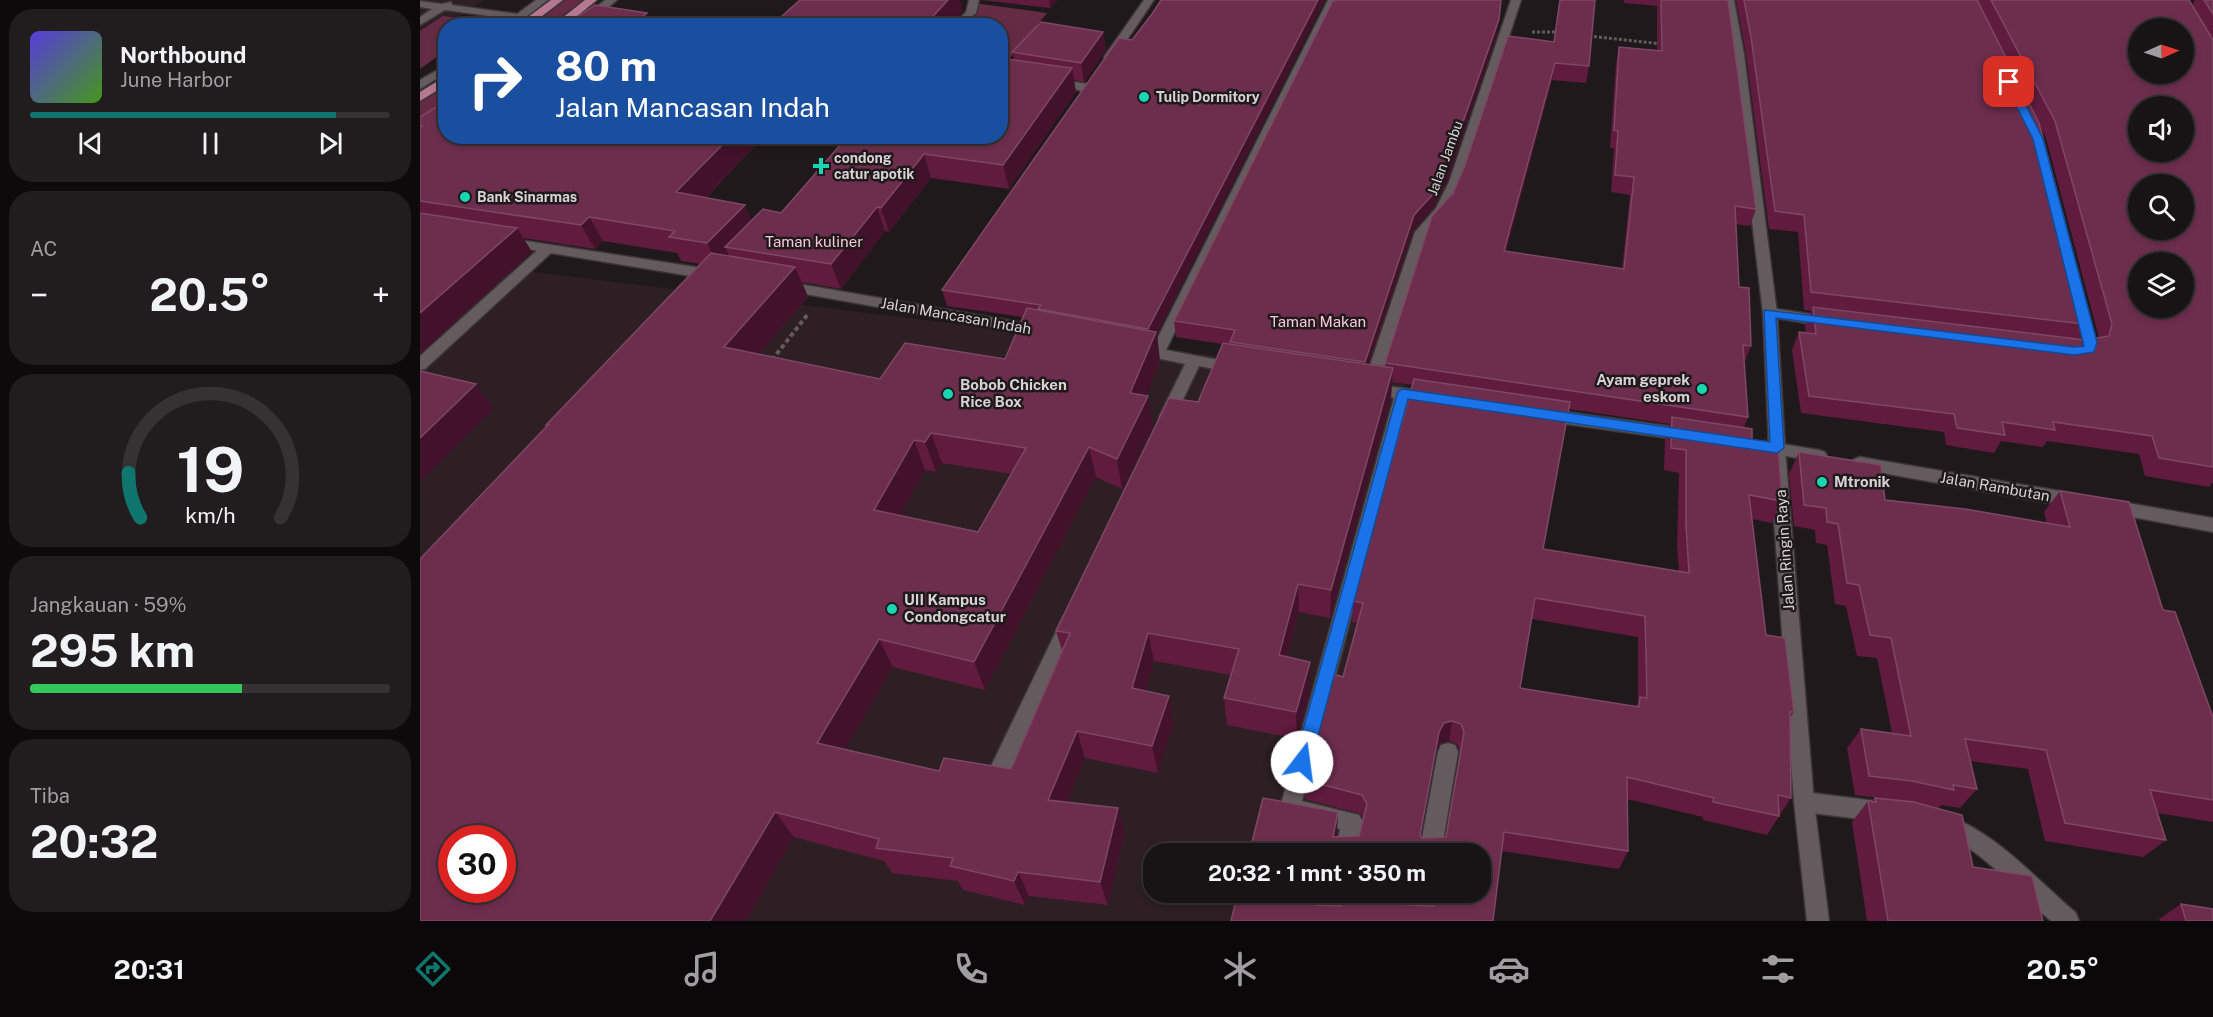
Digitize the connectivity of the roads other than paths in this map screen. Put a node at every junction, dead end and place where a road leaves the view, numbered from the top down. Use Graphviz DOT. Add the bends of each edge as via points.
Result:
graph roads {
  1 [pos="454,0"];
  2 [pos="543,0"];
  3 [pos="558,0"];
  4 [pos="592,0"];
  5 [pos="612,0"];
  6 [pos="974,0"];
  7 [pos="1149,0"];
  8 [pos="1333,0"];
  9 [pos="1516,0"];
  10 [pos="1729,0"];
  11 [pos="420,4"];
  12 [pos="442,7"];
  13 [pos="503,18"];
  14 [pos="523,18"];
  15 [pos="525,18"];
  16 [pos="568,18"];
  17 [pos="588,18"];
  18 [pos="966,18"];
  19 [pos="420,22"];
  20 [pos="438,74"];
  21 [pos="1044,81"];
  22 [pos="438,84"];
  23 [pos="420,86"];
  24 [pos="420,96"];
  25 [pos="489,240"];
  26 [pos="547,249"];
  27 [pos="767,283"];
  28 [pos="705,293"];
  29 [pos="1770,313"];
  30 [pos="1841,323"];
  31 [pos="1051,333"];
  32 [pos="1122,346"];
  33 [pos="1157,353"];
  34 [pos="1194,361"];
  35 [pos="420,365"];
  36 [pos="1253,370"];
  37 [pos="1403,394"];
  38 [pos="1450,401"];
  39 [pos="1532,413"];
  40 [pos="1158,436"];
  41 [pos="1707,438"];
  42 [pos="1754,445"];
  43 [pos="1777,448"];
  44 [pos="2213,525"];
  45 [pos="1076,608"];
  46 [pos="1448,752"];
  47 [pos="1000,770"];
  48 [pos="1804,802"];
  49 [pos="1902,814"];
  50 [pos="1923,817"];
  51 [pos="1347,843"];
  52 [pos="1432,843"];
  53 [pos="1333,903"];
  54 [pos="1421,903"];
  55 [pos="1329,921"];
  56 [pos="1418,921"];
  57 [pos="1818,921"];
  58 [pos="2068,921"];
  1 -- 12 [label="street"];
  2 -- 14 [label="street"];
  3 -- 15 [label="highway"];
  4 -- 16 [label="highway"];
  5 -- 17 [label="street"];
  6 -- 18 [label="street"];
  7 -- 21 [label="street" via="1092,83"];
  8 -- 33 [label="street"];
  9 -- 37 [label="street, Jalan Jambu" via="1455,182 1442,209 1422,232 1365,388"];
  10 -- 29 [label="street, Jalan Ringin Raya"];
  11 -- 12 [label="street"];
  12 -- 13 [label="street"];
  12 -- 19 [label="street"];
  20 -- 23 [label="street"];
  22 -- 24 [label="highway"];
  25 -- 26 [label="street"];
  26 -- 28 [label="street" via="727,274"];
  26 -- 35 [label="street"];
  27 -- 31 [label="street, Jalan Mancasan Indah" via="936,308"];
  29 -- 30 [label="street"];
  29 -- 43 [label="street, Jalan Ringin Raya"];
  32 -- 33 [label="street"];
  33 -- 34 [label="street"];
  34 -- 36 [label="street"];
  34 -- 40 [label="street"];
  37 -- 38 [label="street"];
  37 -- 51 [label="street" via="1290,808 1352,822"];
  39 -- 41 [label="street"];
  42 -- 43 [label="street"];
  43 -- 44 [label="street, Jalan Rambutan"];
  43 -- 48 [label="street, Jalan Ringin Raya"];
  45 -- 47 [label="street"];
  46 -- 52 [label="street"];
  48 -- 49 [label="street"];
  48 -- 57 [label="street, Jalan Ringin Raya"];
  50 -- 58 [label="street" via="1958,829 1993,852"];
  53 -- 55 [label="street"];
  54 -- 56 [label="street"];
}
